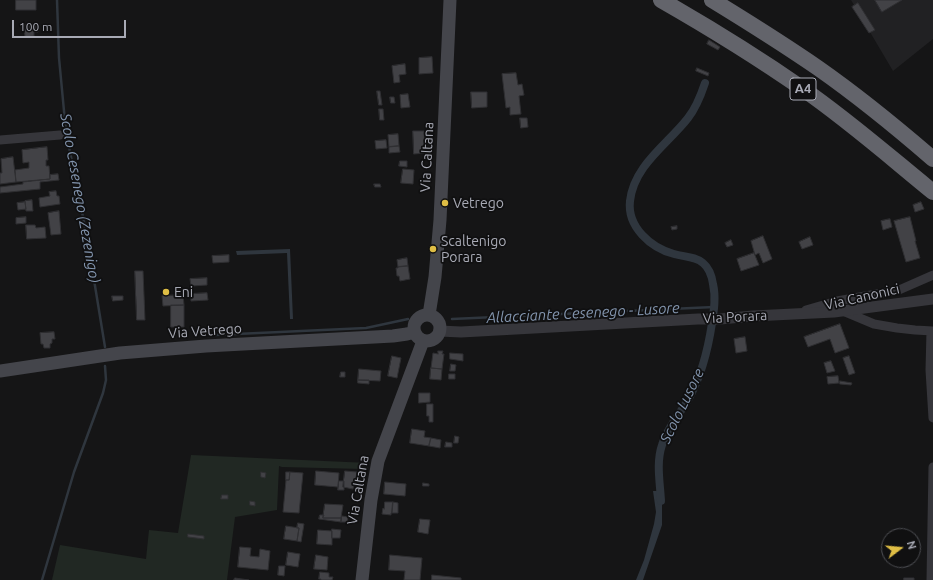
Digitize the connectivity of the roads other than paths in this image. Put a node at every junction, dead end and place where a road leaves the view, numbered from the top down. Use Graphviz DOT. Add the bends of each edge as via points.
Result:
graph roads {
  1 [pos="450,0"];
  2 [pos="662,0"];
  3 [pos="712,0"];
  4 [pos="60,135"];
  5 [pos="0,140"];
  6 [pos="933,159"];
  7 [pos="933,192"];
  8 [pos="933,275"];
  9 [pos="933,299"];
  10 [pos="843,311"];
  11 [pos="789,314"];
  12 [pos="429,315"];
  13 [pos="440,331"];
  14 [pos="932,331"];
  15 [pos="418,337"];
  16 [pos="0,371"];
  17 [pos="933,418"];
  18 [pos="933,467"];
  19 [pos="362,580"];
  20 [pos="931,580"];
  1 -- 12 [label="main road, Via Caltana" via="440,220"];
  2 -- 7 [label="highway, A4" via="804,89"];
  3 -- 6 [label="highway, A4" via="818,68"];
  4 -- 5 [label="street"];
  8 -- 11 [label="street, Via Canonici" via="899,290 837,301"];
  9 -- 10 [label="street, Via Porara"];
  10 -- 11 [label="street, Via Porara"];
  10 -- 14 [label="street, Via Canonici" via="874,324"];
  11 -- 13 [label="street, Via Porara" via="461,332"];
  12 -- 13 [label="main road" via="438,321"];
  12 -- 15 [label="main road, Via Caltana" via="415,322"];
  13 -- 15 [label="main road" via="435,339 427,342"];
  14 -- 17 [label="street, Via Canonici" via="930,370"];
  15 -- 16 [label="main road, Via Vetrego" via="406,334 206,346 120,353"];
  15 -- 19 [label="main road, Via Caltana" via="378,460"];
  18 -- 20 [label="street"];
}
